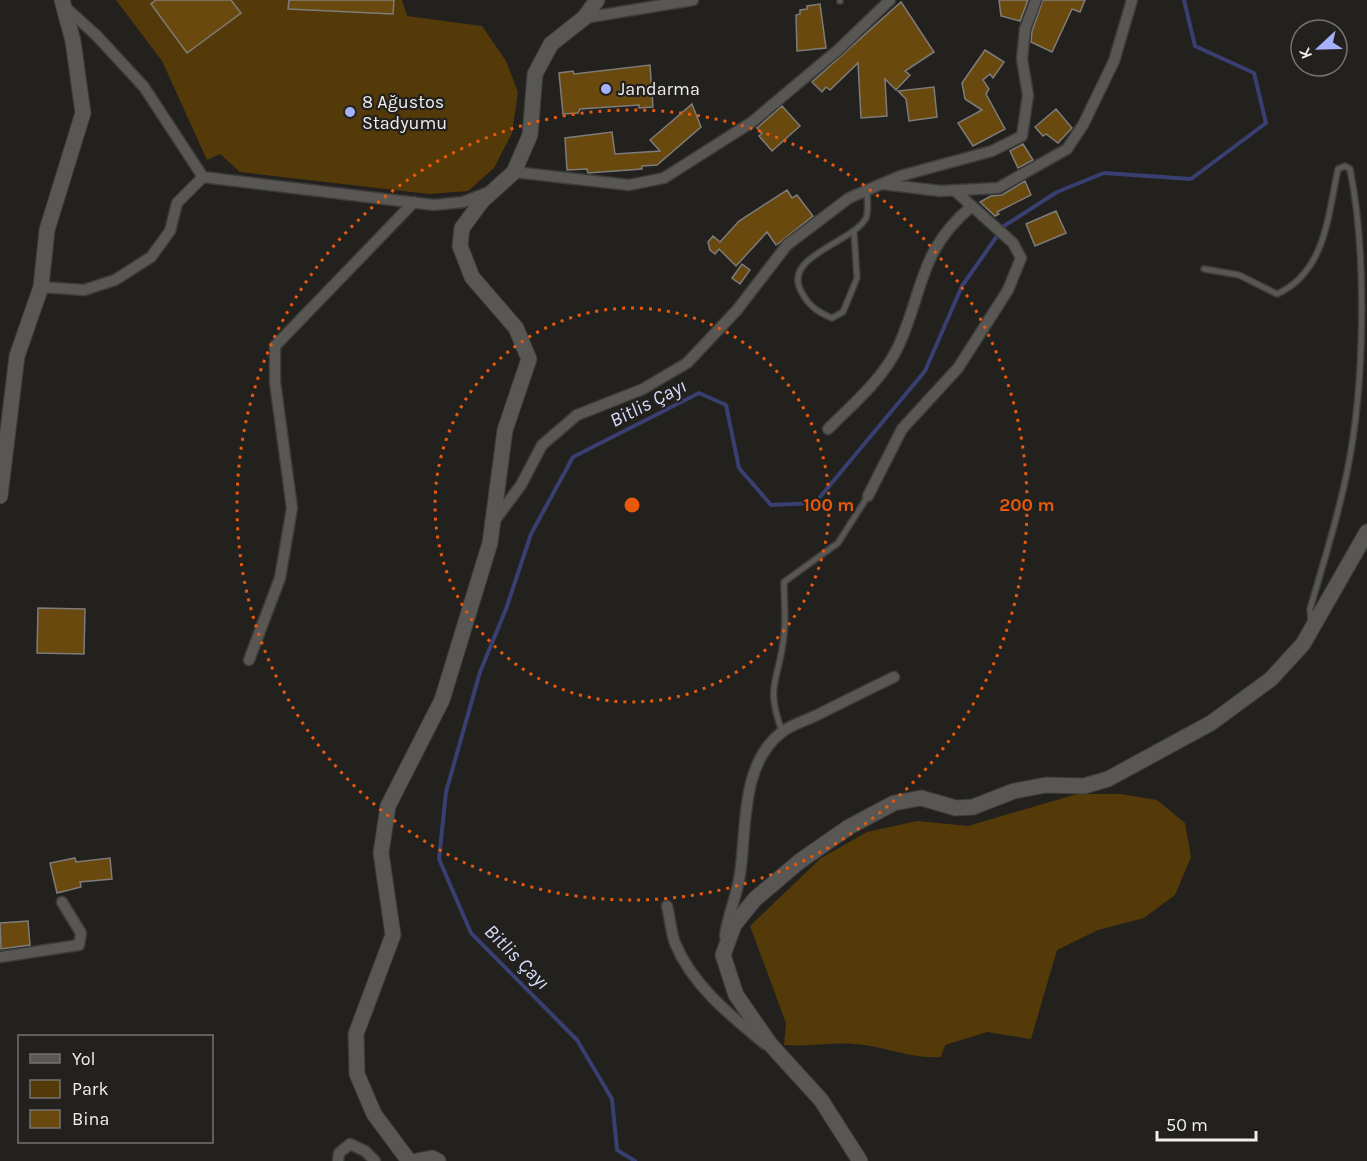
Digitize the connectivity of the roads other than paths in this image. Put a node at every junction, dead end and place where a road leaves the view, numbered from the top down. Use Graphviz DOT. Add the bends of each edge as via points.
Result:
graph roads {
  1 [pos="597,0"];
  2 [pos="693,0"];
  3 [pos="890,0"];
  4 [pos="1036,0"];
  5 [pos="1132,0"];
  6 [pos="63,3"];
  7 [pos="584,18"];
  8 [pos="514,172"];
  9 [pos="202,177"];
  10 [pos="881,184"];
  11 [pos="496,188"];
  12 [pos="867,190"];
  13 [pos="954,190"];
  14 [pos="414,202"];
  15 [pos="972,206"];
  16 [pos="854,232"];
  17 [pos="1204,270"];
  18 [pos="40,287"];
  19 [pos="828,429"];
  20 [pos="0,496"];
  21 [pos="868,496"];
  22 [pos="492,523"];
  23 [pos="1367,532"];
  24 [pos="1312,628"];
  25 [pos="249,660"];
  26 [pos="894,677"];
  27 [pos="782,731"];
  28 [pos="62,902"];
  29 [pos="667,906"];
  30 [pos="723,955"];
  31 [pos="0,957"];
  32 [pos="787,1063"];
  33 [pos="338,1161"];
  34 [pos="375,1161"];
  35 [pos="409,1161"];
  36 [pos="417,1161"];
  37 [pos="438,1161"];
  38 [pos="860,1161"];
  1 -- 7 [label="street"];
  2 -- 7 [label="street"];
  3 -- 8 [label="street" via="752,122 664,178 629,185"];
  4 -- 10 [label="street" via="1025,29 1022,59 1028,95 1022,136 992,151"];
  5 -- 13 [label="street" via="1113,61 1083,125 1067,149 998,188"];
  6 -- 9 [label="street" via="144,87"];
  6 -- 18 [label="street" via="83,113 47,230"];
  7 -- 8 [label="street" via="551,44 535,74 530,135"];
  8 -- 11 [label="street"];
  9 -- 14 [label="street"];
  9 -- 18 [label="street" via="177,203 170,231 151,257 115,280 84,290"];
  10 -- 12 [label="street"];
  10 -- 13 [label="street"];
  11 -- 14 [label="street" via="463,202"];
  11 -- 22 [label="street" via="462,228 460,246 472,277 516,328 529,358 505,430"];
  12 -- 16 [label="lane" via="867,217"];
  12 -- 22 [label="street" via="849,198 787,245 737,310 687,363 643,388 577,416 542,445 521,485"];
  13 -- 15 [label="street"];
  14 -- 25 [label="street" via="275,346 275,382 292,508 280,578"];
  15 -- 19 [label="street" via="952,222 933,250 898,347 875,382"];
  15 -- 21 [label="street" via="1013,243 1021,258 1008,290 958,368 902,429"];
  16 -- 16 [label="lane" via="812,256 799,273 797,285 807,301 832,318 843,312 854,286"];
  17 -- 24 [label="lane" via="1239,275 1277,294 1290,288 1324,239 1338,169 1350,169 1365,255 1364,340 1347,473 1310,609"];
  18 -- 20 [label="street" via="17,356"];
  21 -- 27 [label="lane" via="838,543 784,582 784,632 772,689"];
  22 -- 35 [label="street" via="490,543 442,700 388,806 381,853 393,935 356,1034 357,1074 374,1114"];
  23 -- 24 [label="street"];
  24 -- 30 [label="street" via="1303,644 1271,679 1211,723 1108,779 1083,786 1046,785 1014,791 973,807 956,808 921,798 894,803 849,827 755,899 734,925"];
  26 -- 27 [label="street"];
  27 -- 30 [label="street" via="755,768 740,876 728,914"];
  28 -- 31 [label="street" via="81,933 79,945"];
  29 -- 32 [label="street" via="676,944 698,980 719,1005"];
  30 -- 32 [label="street" via="736,995"];
  32 -- 38 [label="street" via="821,1100"];
  33 -- 34 [label="street" via="339,1153 350,1144"];
  36 -- 37 [label="street"];
}
